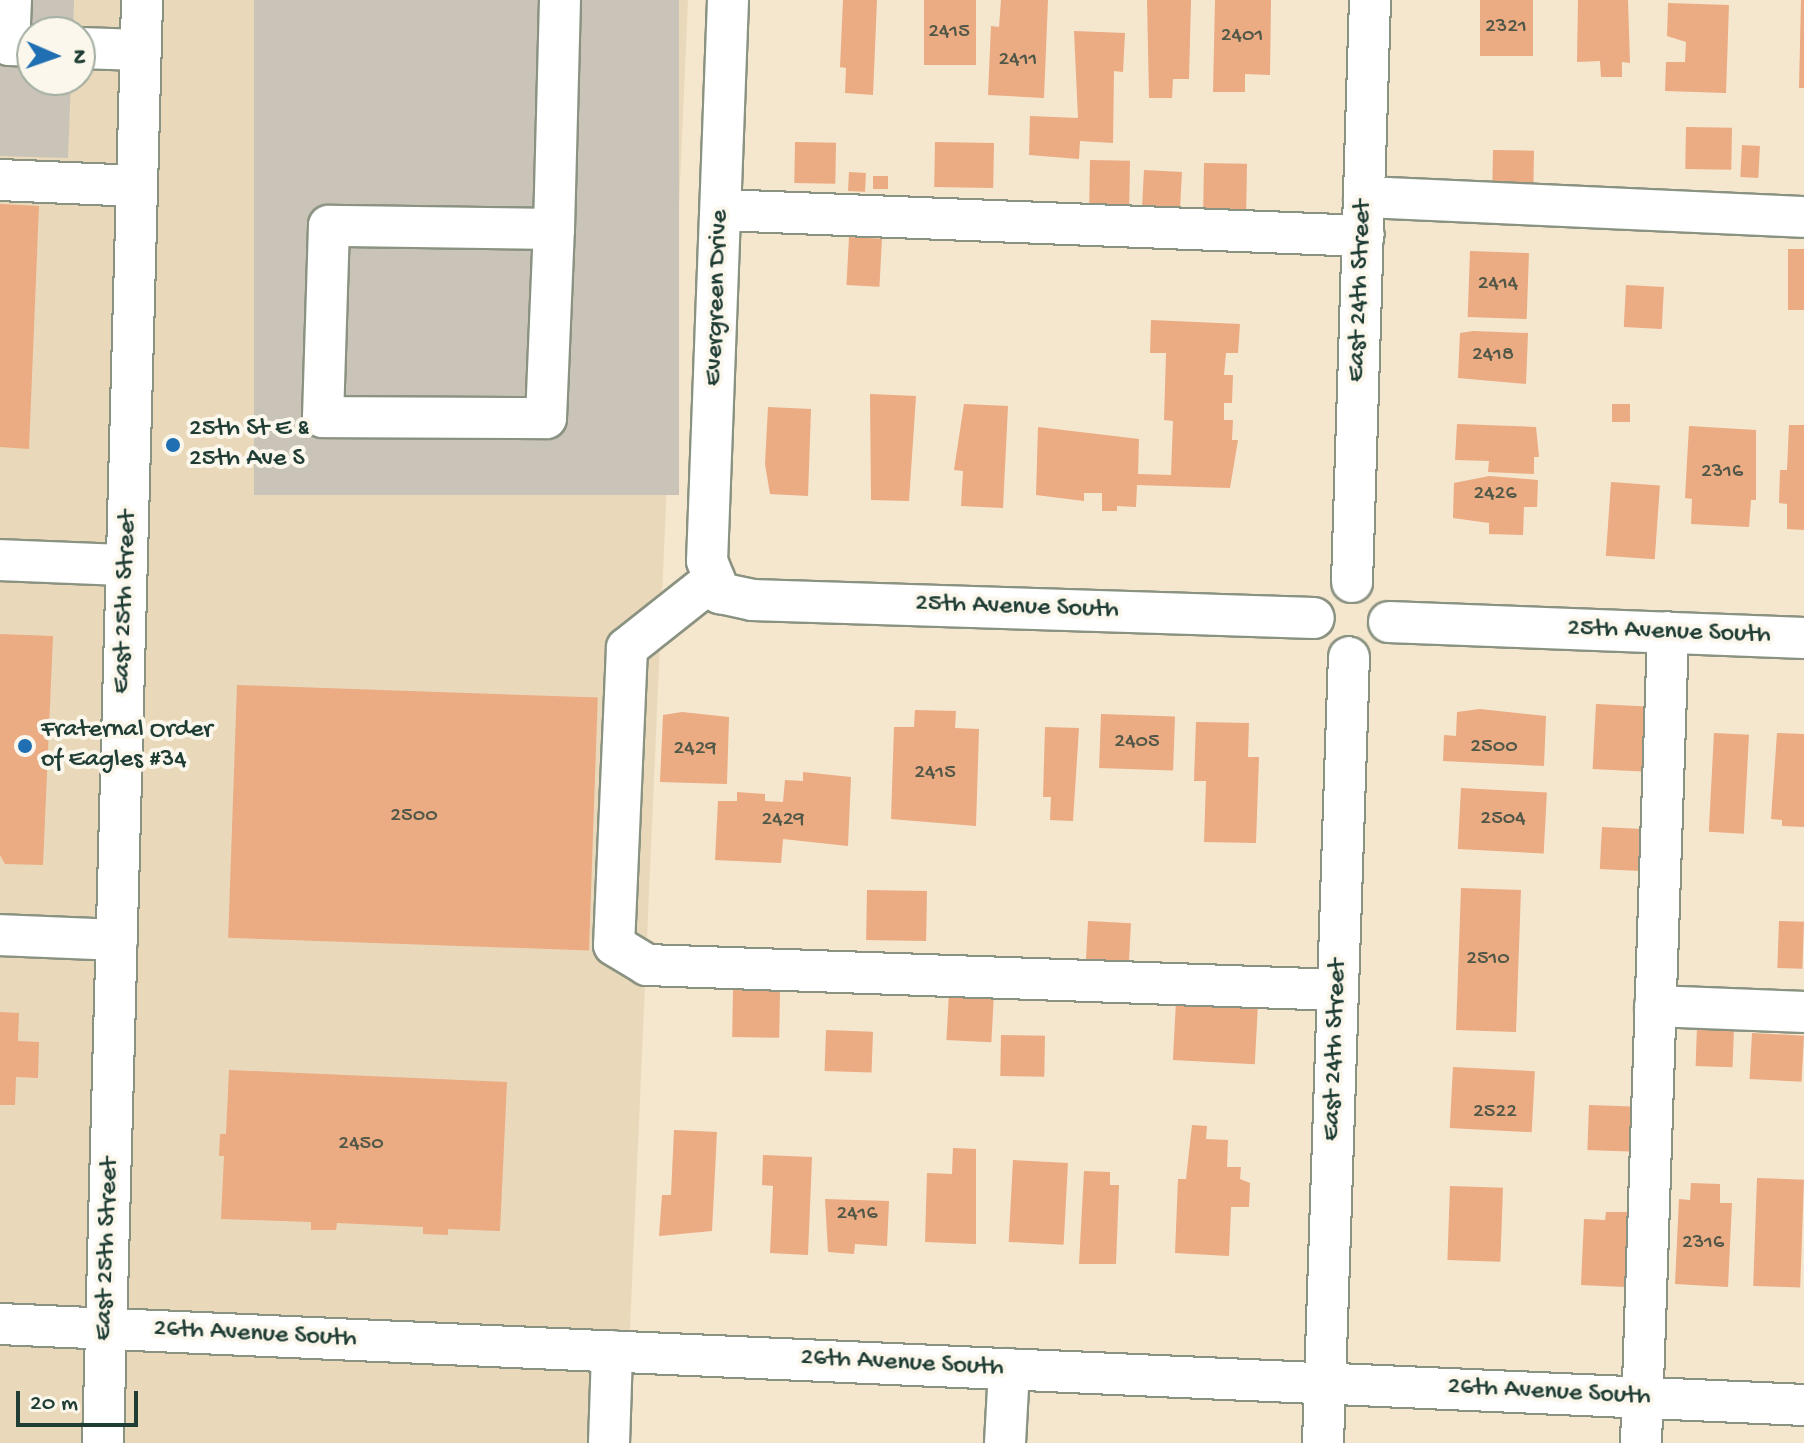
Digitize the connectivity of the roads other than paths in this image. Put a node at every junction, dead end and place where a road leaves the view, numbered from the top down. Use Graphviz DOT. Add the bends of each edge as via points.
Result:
graph roads {
  1 [pos="11,0"];
  2 [pos="142,0"];
  3 [pos="560,0"];
  4 [pos="728,0"];
  5 [pos="1370,0"];
  6 [pos="16,45"];
  7 [pos="96,49"];
  8 [pos="141,50"];
  9 [pos="0,180"];
  10 [pos="136,186"];
  11 [pos="722,210"];
  12 [pos="1363,216"];
  13 [pos="1804,217"];
  14 [pos="554,229"];
  15 [pos="0,560"];
  16 [pos="127,565"];
  17 [pos="1352,582"];
  18 [pos="717,586"];
  19 [pos="1314,618"];
  20 [pos="1389,622"];
  21 [pos="1668,632"];
  22 [pos="1804,638"];
  23 [pos="1349,657"];
  24 [pos="0,935"];
  25 [pos="117,940"];
  26 [pos="1338,990"];
  27 [pos="1655,1006"];
  28 [pos="1804,1012"];
  29 [pos="0,1324"];
  30 [pos="104,1328"];
  31 [pos="612,1351"];
  32 [pos="1009,1369"];
  33 [pos="1325,1383"];
  34 [pos="1644,1398"];
  35 [pos="1804,1405"];
  36 [pos="103,1443"];
  37 [pos="609,1443"];
  38 [pos="1005,1443"];
  39 [pos="1323,1443"];
  40 [pos="1641,1443"];
  1 -- 6 [label="street" via="9,45"];
  2 -- 8 [label="street, East 25th Street"];
  3 -- 14 [label="street"];
  4 -- 11 [label="street, Evergreen Drive"];
  5 -- 12 [label="street, East 24th Street"];
  7 -- 8 [label="street"];
  8 -- 10 [label="street, East 25th Street"];
  9 -- 10 [label="street"];
  10 -- 16 [label="street, East 25th Street"];
  11 -- 12 [label="street"];
  11 -- 18 [label="street, Evergreen Drive" via="707,561"];
  12 -- 13 [label="street"];
  12 -- 17 [label="street, East 24th Street"];
  14 -- 14 [label="street" via="329,226 323,417 546,418"];
  15 -- 16 [label="street"];
  16 -- 25 [label="street, East 25th Street"];
  17 -- 19 [label="street" via="1322,596"];
  17 -- 20 [label="street" via="1375,589"];
  18 -- 19 [label="street, 25th Avenue South" via="752,600"];
  18 -- 26 [label="street" via="627,648 614,945 647,965"];
  19 -- 23 [label="street" via="1320,640"];
  20 -- 21 [label="street, 25th Avenue South"];
  20 -- 23 [label="street" via="1380,643"];
  21 -- 22 [label="street, 25th Avenue South"];
  21 -- 27 [label="street"];
  23 -- 26 [label="street, East 24th Street"];
  24 -- 25 [label="street"];
  25 -- 30 [label="street, East 25th Street"];
  26 -- 33 [label="street, East 24th Street"];
  27 -- 28 [label="street"];
  27 -- 34 [label="street"];
  29 -- 30 [label="street, 26th Avenue South"];
  30 -- 31 [label="street, 26th Avenue South"];
  30 -- 36 [label="street, East 25th Street"];
  31 -- 32 [label="street, 26th Avenue South"];
  31 -- 37 [label="street"];
  32 -- 33 [label="street, 26th Avenue South"];
  32 -- 38 [label="street"];
  33 -- 34 [label="street, 26th Avenue South"];
  33 -- 39 [label="street, East 24th Street"];
  34 -- 35 [label="street, 26th Avenue South"];
  34 -- 40 [label="street"];
}
